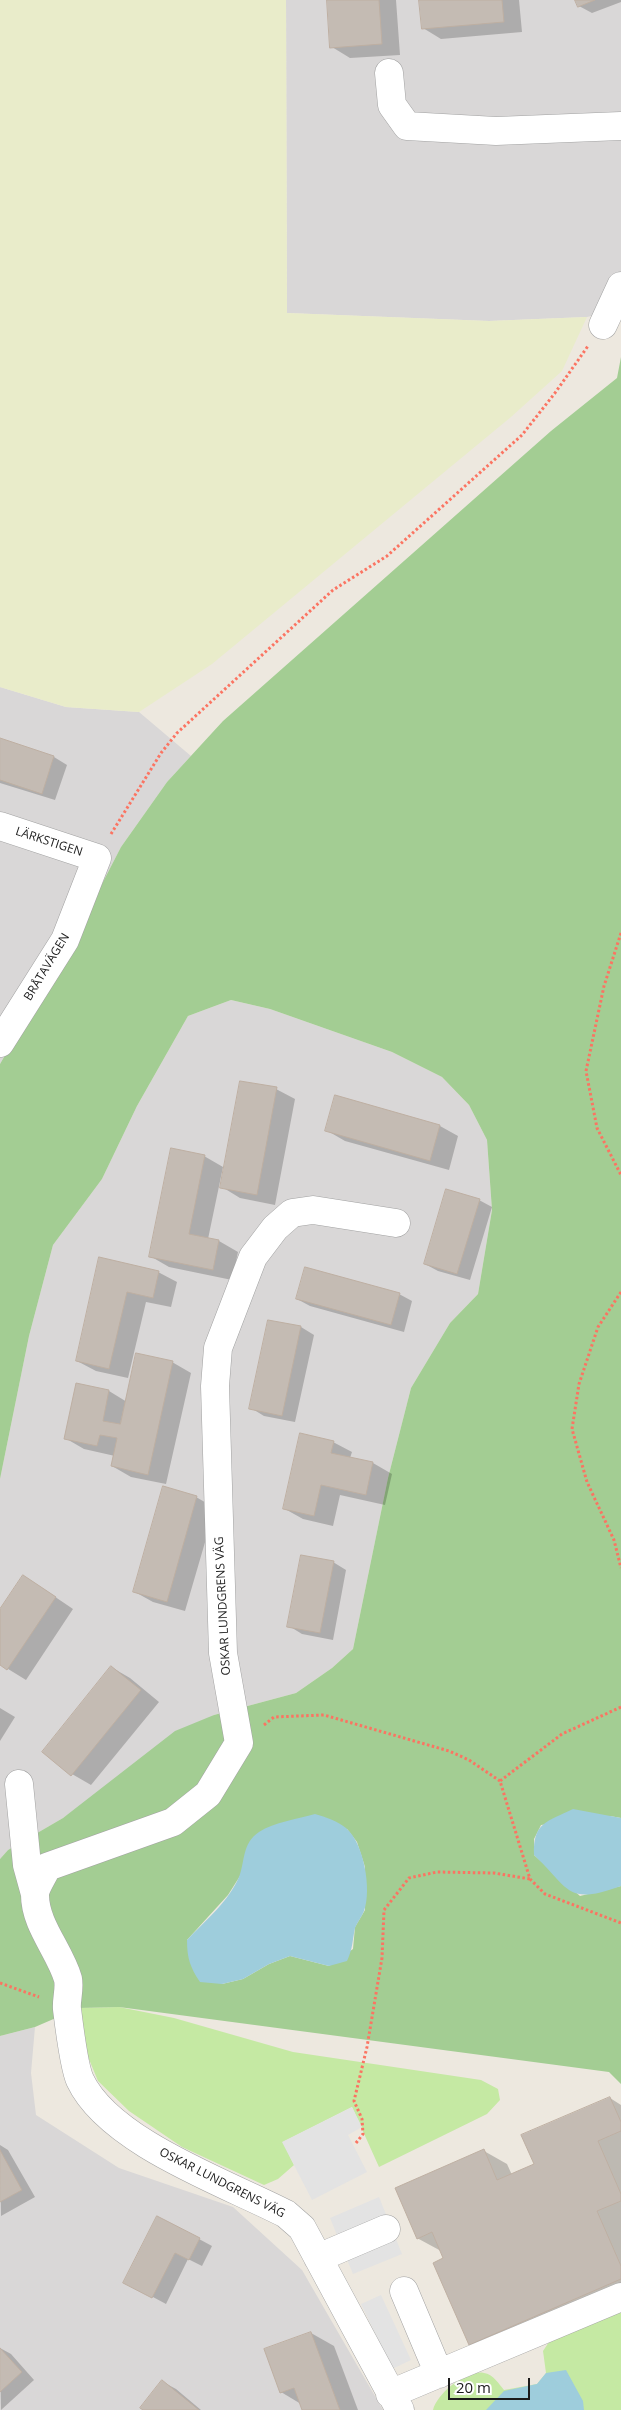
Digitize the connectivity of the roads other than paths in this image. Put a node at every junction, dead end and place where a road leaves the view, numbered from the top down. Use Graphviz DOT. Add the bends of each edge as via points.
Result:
graph roads {
  1 [pos="389,73"];
  2 [pos="621,126"];
  3 [pos="621,286"];
  4 [pos="603,325"];
  5 [pos="0,826"];
  6 [pos="97,858"];
  7 [pos="0,1043"];
  8 [pos="396,1223"];
  9 [pos="19,1784"];
  10 [pos="35,1894"];
  11 [pos="386,2229"];
  12 [pos="318,2258"];
  13 [pos="404,2291"];
  14 [pos="621,2297"];
  15 [pos="439,2374"];
  16 [pos="395,2402"];
  1 -- 2 [label="street" via="392,106 407,126 496,131"];
  3 -- 4 [label="street"];
  5 -- 6 [label="street, LÄRKSTIGEN"];
  6 -- 7 [label="street, BRÅTAVÄGEN" via="65,940"];
  8 -- 10 [label="street, OSKAR LUNDGRENS VÄG" via="313,1210 292,1213 275,1228 253,1257 218,1348 216,1396 223,1653 239,1743 208,1794 174,1822 47,1868"];
  9 -- 10 [label="street, OSKAR LUNDGRENS VÄG" via="27,1865"];
  10 -- 12 [label="street, OSKAR LUNDGRENS VÄG" via="41,1921 68,1981 67,2009 79,2079 92,2100 107,2116 161,2154 286,2214 302,2228"];
  11 -- 12 [label="street"];
  12 -- 16 [label="street, OSKAR LUNDGRENS VÄG"];
  13 -- 15 [label="street"];
  14 -- 15 [label="street, OSKAR LUNDGRENS VÄG"];
  15 -- 16 [label="street, OSKAR LUNDGRENS VÄG"];
}
